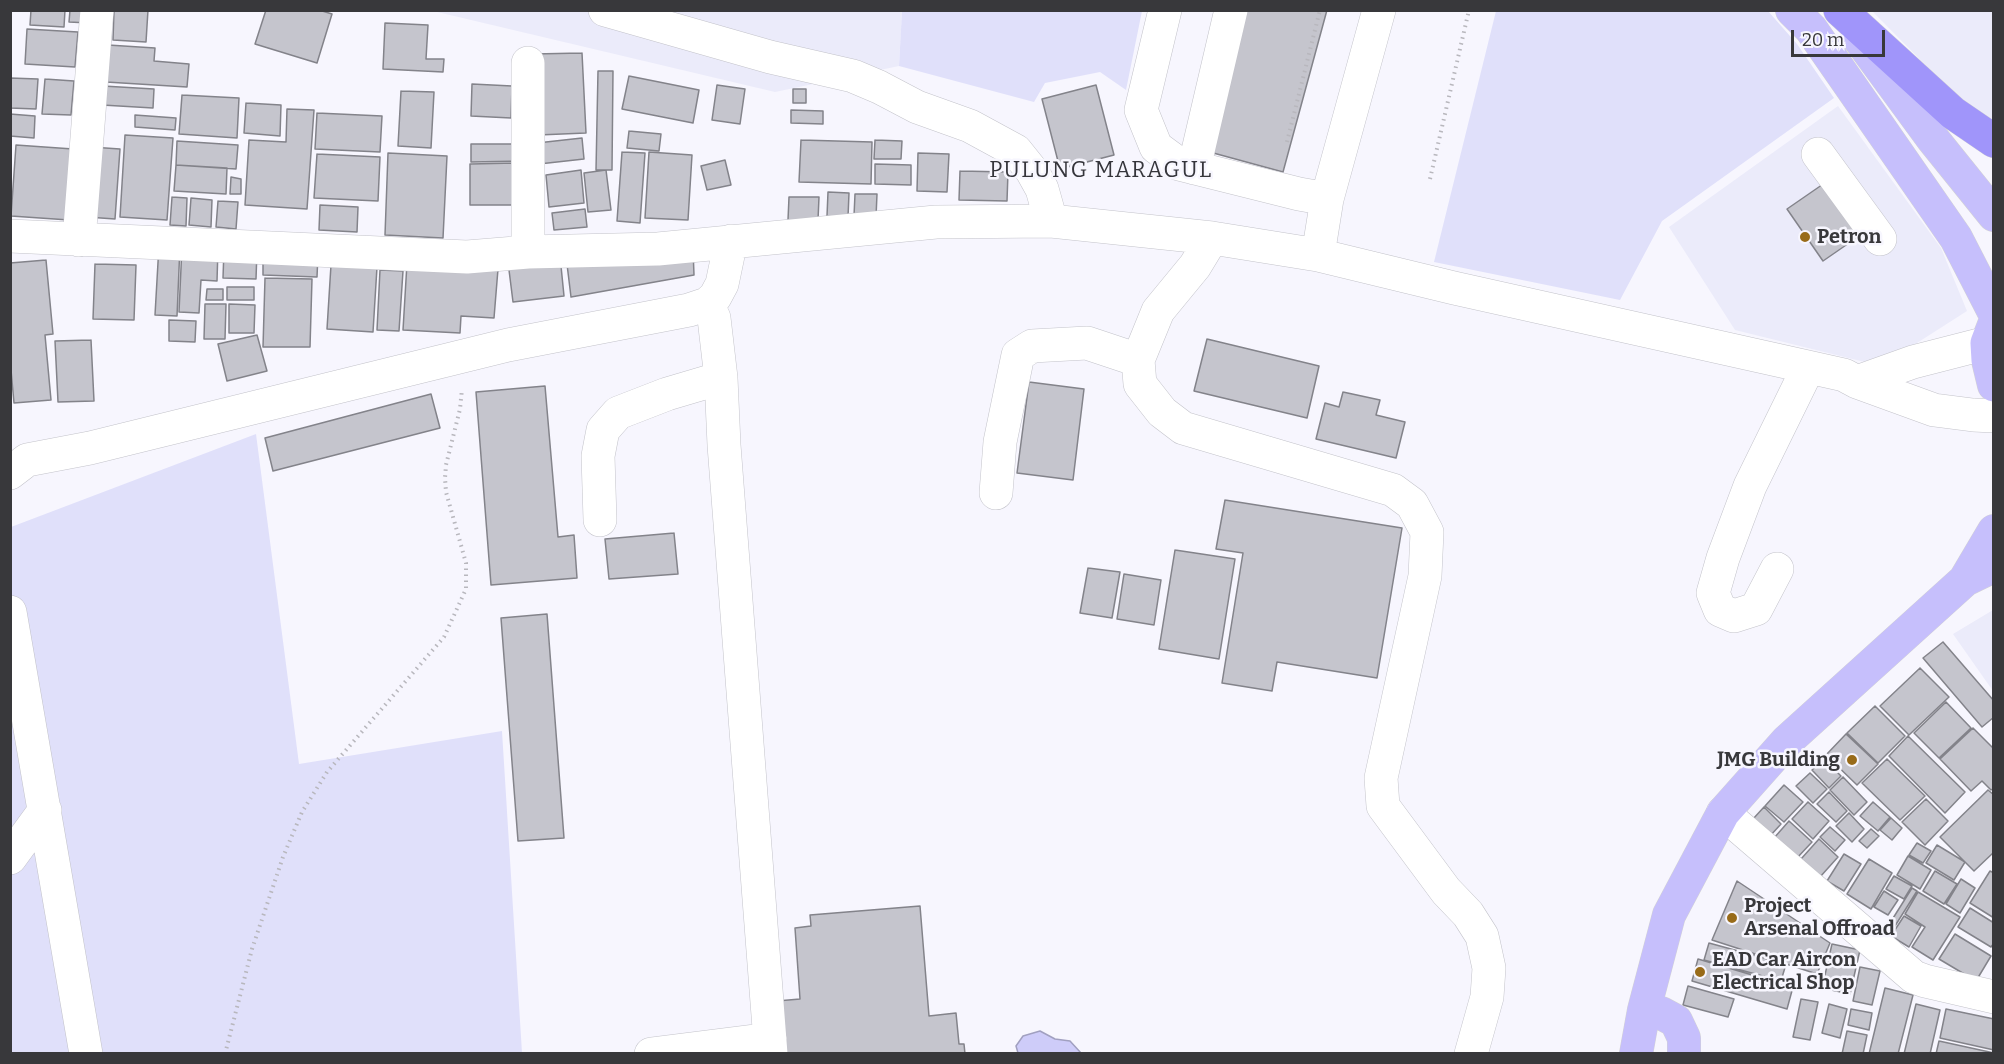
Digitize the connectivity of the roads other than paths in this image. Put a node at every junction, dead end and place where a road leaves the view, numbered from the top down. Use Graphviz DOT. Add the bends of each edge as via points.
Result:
graph roads {
  1 [pos="97,10"];
  2 [pos="605,10"];
  3 [pos="1165,10"];
  4 [pos="1231,10"];
  5 [pos="1379,10"];
  6 [pos="1792,10"];
  7 [pos="1839,10"];
  8 [pos="528,63"];
  9 [pos="1994,141"];
  10 [pos="1818,154"];
  11 [pos="1194,168"];
  12 [pos="1327,199"];
  13 [pos="1994,215"];
  14 [pos="1051,221"];
  15 [pos="10,237"];
  16 [pos="1212,238"];
  17 [pos="1880,239"];
  18 [pos="79,240"];
  19 [pos="731,241"];
  20 [pos="528,252"];
  21 [pos="1318,255"];
  22 [pos="707,304"];
  23 [pos="1991,326"];
  24 [pos="1138,360"];
  25 [pos="1808,368"];
  26 [pos="721,378"];
  27 [pos="1857,382"];
  28 [pos="1994,386"];
  29 [pos="1994,416"];
  30 [pos="10,473"];
  31 [pos="996,492"];
  32 [pos="600,520"];
  33 [pos="1994,531"];
  34 [pos="1778,569"];
  35 [pos="1979,573"];
  36 [pos="10,612"];
  37 [pos="45,810"];
  38 [pos="1723,813"];
  39 [pos="10,858"];
  40 [pos="1994,997"];
  41 [pos="1644,1010"];
  42 [pos="770,1046"];
  43 [pos="86,1053"];
  44 [pos="651,1053"];
  45 [pos="1471,1053"];
  46 [pos="1636,1053"];
  47 [pos="1684,1053"];
  1 -- 18 [label="street"];
  2 -- 14 [label="street" via="853,76 917,107 970,126 1016,152 1042,189"];
  3 -- 11 [label="street" via="1141,111 1156,147 1179,165"];
  4 -- 11 [label="street"];
  5 -- 12 [label="street"];
  6 -- 23 [label="main road" via="1811,29 1956,238"];
  7 -- 9 [label="highway" via="1953,113"];
  7 -- 13 [label="main road" via="1932,138"];
  8 -- 20 [label="street"];
  10 -- 17 [label="street"];
  11 -- 12 [label="street"];
  12 -- 21 [label="street"];
  14 -- 16 [label="street"];
  14 -- 19 [label="street" via="936,222"];
  15 -- 18 [label="street"];
  16 -- 21 [label="street"];
  16 -- 24 [label="street" via="1158,311"];
  18 -- 20 [label="street" via="467,257"];
  19 -- 20 [label="street" via="658,249"];
  19 -- 22 [label="street" via="722,284"];
  21 -- 25 [label="street"];
  22 -- 26 [label="street" via="714,318"];
  22 -- 30 [label="street" via="508,345 27,460"];
  23 -- 27 [label="street" via="1952,353"];
  23 -- 28 [label="main road" via="1988,360"];
  24 -- 31 [label="street" via="1087,343 1032,346 1018,355 1000,442"];
  24 -- 45 [label="street" via="1140,384 1162,412 1183,428 1393,490 1412,504 1426,532 1425,576 1381,778 1383,807 1482,936 1489,968 1487,998"];
  25 -- 27 [label="street" via="1844,375"];
  25 -- 34 [label="street" via="1750,486 1723,558 1713,593 1720,610 1734,616 1756,609"];
  26 -- 32 [label="street" via="618,413 603,430 598,456"];
  26 -- 42 [label="street"];
  27 -- 29 [label="street" via="1934,410"];
  33 -- 35 [label="main road"];
  35 -- 38 [label="main road" via="1787,741"];
  36 -- 37 [label="street"];
  37 -- 39 [label="street"];
  37 -- 43 [label="street"];
  38 -- 40 [label="street" via="1914,977"];
  38 -- 41 [label="main road" via="1669,915"];
  41 -- 46 [label="main road"];
  41 -- 47 [label="main road" via="1676,1021 1684,1038"];
  42 -- 44 [label="street"];
}
